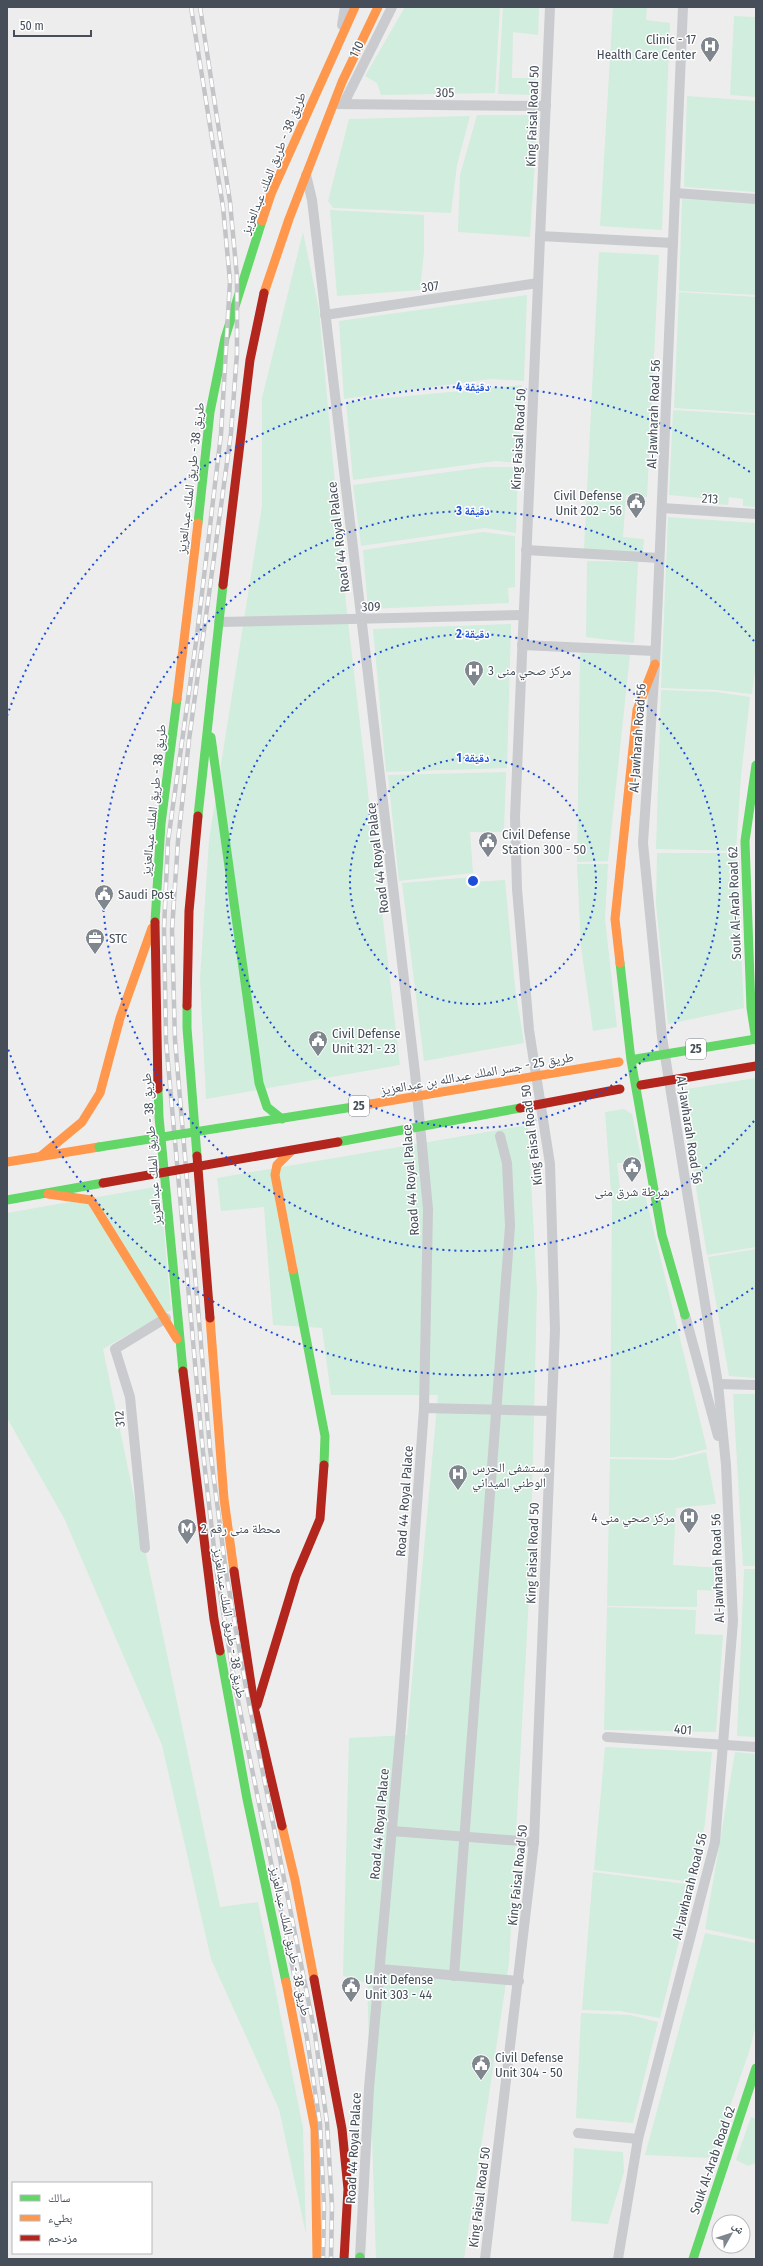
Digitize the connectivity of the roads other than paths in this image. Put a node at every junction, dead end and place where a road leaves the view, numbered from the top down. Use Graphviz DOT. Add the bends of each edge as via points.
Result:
graph roads {
  1 [pos="345,7"];
  2 [pos="355,7"];
  3 [pos="378,7"];
  4 [pos="392,7"];
  5 [pos="550,7"];
  6 [pos="683,7"];
  7 [pos="339,42"];
  8 [pos="339,104"];
  9 [pos="546,106"];
  10 [pos="306,175"];
  11 [pos="675,193"];
  12 [pos="756,199"];
  13 [pos="540,236"];
  14 [pos="673,243"];
  15 [pos="538,283"];
  16 [pos="325,315"];
  17 [pos="662,508"];
  18 [pos="756,514"];
  19 [pos="526,550"];
  20 [pos="660,558"];
  21 [pos="523,615"];
  22 [pos="361,619"];
  23 [pos="219,622"];
  24 [pos="522,645"];
  25 [pos="655,651"];
  26 [pos="655,664"];
  27 [pos="208,714"];
  28 [pos="756,765"];
  29 [pos="155,918"];
  30 [pos="756,1039"];
  31 [pos="634,1059"];
  32 [pos="756,1066"];
  33 [pos="639,1085"];
  34 [pos="282,1119"];
  35 [pos="500,1136"];
  36 [pos="292,1150"];
  37 [pos="41,1156"];
  38 [pos="7,1162"];
  39 [pos="48,1194"];
  40 [pos="7,1200"];
  41 [pos="685,1315"];
  42 [pos="166,1318"];
  43 [pos="180,1344"];
  44 [pos="718,1384"];
  45 [pos="756,1385"];
  46 [pos="424,1408"];
  47 [pos="497,1411"];
  48 [pos="551,1411"];
  49 [pos="726,1465"];
  50 [pos="145,1548"];
  51 [pos="255,1711"];
  52 [pos="607,1737"];
  53 [pos="723,1745"];
  54 [pos="756,1747"];
  55 [pos="392,1831"];
  56 [pos="464,1837"];
  57 [pos="534,1842"];
  58 [pos="380,1969"];
  59 [pos="454,1976"];
  60 [pos="519,1981"];
  61 [pos="756,2069"];
  62 [pos="752,2092"];
  63 [pos="578,2133"];
  64 [pos="638,2139"];
  65 [pos="360,2258"];
  66 [pos="317,2259"];
  67 [pos="344,2259"];
  68 [pos="485,2259"];
  69 [pos="618,2259"];
  70 [pos="693,2259"];
  1 -- 7 [label="street"];
  2 -- 7 [label="main road, طريق 38 - طريق الملك عبدالعزيز"];
  3 -- 8 [label="main road, طريق 38 - طريق الملك عبدالعزيز" via="342,82"];
  4 -- 8 [label="street, 110"];
  5 -- 9 [label="street, King Faisal Road 50"];
  6 -- 11 [label="street, Al-Jawharah Road 56"];
  7 -- 29 [label="main road, طريق 38 - طريق الملك عبدالعزيز" via="271,194 247,262 225,338 210,412 187,622 160,824"];
  8 -- 9 [label="street, 305"];
  8 -- 10 [label="main road, طريق 38 - طريق الملك عبدالعزيز"];
  9 -- 13 [label="street, King Faisal Road 50"];
  10 -- 16 [label="street, Road 44 Royal Palace" via="312,200"];
  10 -- 23 [label="main road, طريق 38 - طريق الملك عبدالعزيز" via="266,286 250,360"];
  11 -- 12 [label="street"];
  11 -- 14 [label="street, Al-Jawharah Road 56"];
  13 -- 14 [label="street"];
  13 -- 15 [label="street, King Faisal Road 50"];
  14 -- 17 [label="street, Al-Jawharah Road 56"];
  15 -- 16 [label="street, 307"];
  15 -- 19 [label="street, King Faisal Road 50"];
  16 -- 22 [label="street, Road 44 Royal Palace"];
  17 -- 18 [label="street, 213"];
  17 -- 20 [label="street, Al-Jawharah Road 56"];
  19 -- 20 [label="street"];
  19 -- 21 [label="street, King Faisal Road 50"];
  20 -- 25 [label="street, Al-Jawharah Road 56"];
  21 -- 22 [label="street, 309"];
  21 -- 24 [label="street, King Faisal Road 50"];
  22 -- 23 [label="street, 309"];
  22 -- 46 [label="street, Road 44 Royal Palace" via="415,1072 428,1209"];
  23 -- 27 [label="main road, طريق 38 - طريق الملك عبدالعزيز"];
  24 -- 25 [label="street"];
  24 -- 48 [label="street, King Faisal Road 50" via="514,817 517,889 529,1030 550,1164 555,1330"];
  25 -- 26 [label="street, Al-Jawharah Road 56"];
  26 -- 31 [label="main road" via="637,710 615,920"];
  26 -- 44 [label="street, Al-Jawharah Road 56" via="643,843 662,1037"];
  27 -- 34 [label="main road" via="259,1083 267,1107"];
  27 -- 51 [label="main road, طريق 38 - طريق الملك عبدالعزيز" via="189,910 187,1028 224,1499"];
  28 -- 30 [label="main road, Souk Al-Arab Road 62" via="745,841 751,1008"];
  29 -- 37 [label="main road" via="120,1018 100,1093 82,1122"];
  29 -- 43 [label="main road, طريق 38 - طريق الملك عبدالعزيز" via="159,1117"];
  30 -- 31 [label="main road, 25, bridge"];
  31 -- 33 [label="main road"];
  31 -- 34 [label="main road, طريق 25 - جسر الملك عبدالله بن عبدالعزيز / 25, bridge"];
  32 -- 33 [label="main road, 25, bridge"];
  33 -- 36 [label="main road, 25, bridge"];
  33 -- 41 [label="main road" via="662,1235"];
  34 -- 37 [label="main road, طريق 25 - جسر الملك عبدالله بن عبدالعزيز / 25, bridge"];
  35 -- 47 [label="street" via="507,1163 510,1226"];
  36 -- 39 [label="main road, 25, bridge"];
  36 -- 51 [label="main road" via="277,1165 275,1175 325,1436 324,1477 320,1519 296,1576"];
  37 -- 38 [label="main road, طريق 25 - جسر الملك عبدالله بن عبدالعزيز / 25"];
  39 -- 40 [label="main road, 25"];
  39 -- 42 [label="main road" via="91,1200"];
  41 -- 49 [label="street, Al-Jawharah Road 56"];
  42 -- 43 [label="main road"];
  42 -- 50 [label="street, 312" via="115,1349 130,1397"];
  43 -- 66 [label="main road, طريق 38 - طريق الملك عبدالعزيز" via="214,1619 247,1798 315,2129"];
  44 -- 45 [label="street"];
  44 -- 49 [label="street, Al-Jawharah Road 56"];
  46 -- 47 [label="street"];
  46 -- 55 [label="street, Road 44 Royal Palace"];
  47 -- 48 [label="street"];
  47 -- 56 [label="street"];
  48 -- 57 [label="street, King Faisal Road 50"];
  49 -- 53 [label="street, Al-Jawharah Road 56" via="733,1621"];
  51 -- 67 [label="main road, طريق 38 - طريق الملك عبدالعزيز" via="295,1880 342,2129 348,2189"];
  52 -- 53 [label="street, 401"];
  53 -- 54 [label="street, 401"];
  53 -- 64 [label="street, Al-Jawharah Road 56" via="715,1842"];
  55 -- 56 [label="street"];
  55 -- 58 [label="street, Road 44 Royal Palace"];
  56 -- 57 [label="street"];
  56 -- 59 [label="street"];
  57 -- 60 [label="street, King Faisal Road 50"];
  58 -- 59 [label="street"];
  58 -- 65 [label="street, Road 44 Royal Palace" via="369,2088"];
  59 -- 60 [label="street"];
  60 -- 68 [label="street, King Faisal Road 50"];
  61 -- 62 [label="main road, Souk Al-Arab Road 62"];
  62 -- 70 [label="main road, Souk Al-Arab Road 62"];
  63 -- 64 [label="street"];
  64 -- 69 [label="street, Al-Jawharah Road 56"];
}
